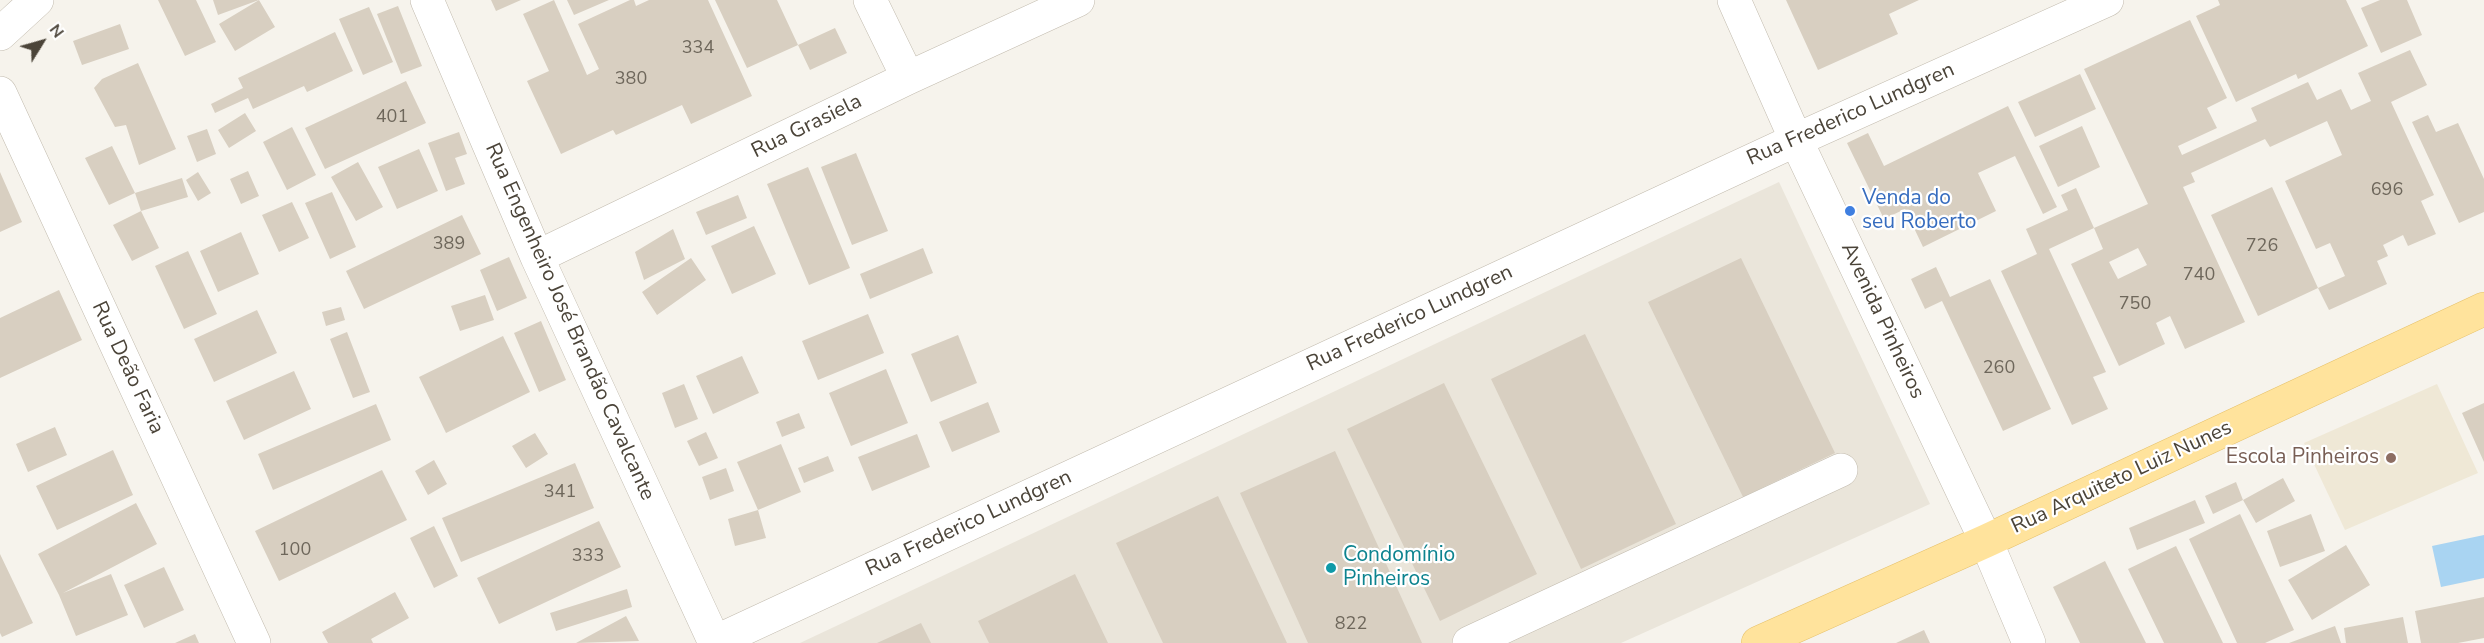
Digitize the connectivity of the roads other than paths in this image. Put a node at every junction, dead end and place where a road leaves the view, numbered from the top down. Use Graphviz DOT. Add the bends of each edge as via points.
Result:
graph roads {
  1 [pos="37,0"];
  2 [pos="427,0"];
  3 [pos="870,0"];
  4 [pos="1078,0"];
  5 [pos="1734,0"];
  6 [pos="2106,0"];
  7 [pos="0,34"];
  8 [pos="908,78"];
  9 [pos="0,93"];
  10 [pos="1796,140"];
  11 [pos="537,257"];
  12 [pos="2484,309"];
  13 [pos="1841,470"];
  14 [pos="1986,541"];
  15 [pos="715,642"];
  16 [pos="254,643"];
  17 [pos="1469,643"];
  18 [pos="1758,643"];
  19 [pos="2029,643"];
  1 -- 7 [label="street"];
  2 -- 11 [label="street, Rua Engenheiro José Brandão Cavalcante"];
  3 -- 8 [label="street"];
  4 -- 8 [label="street, Rua Grasiela"];
  5 -- 10 [label="street, Avenida Pinheiros"];
  6 -- 10 [label="street, Rua Frederico Lundgren"];
  8 -- 11 [label="street, Rua Grasiela"];
  9 -- 16 [label="street, Rua Deão Faria"];
  10 -- 14 [label="street, Avenida Pinheiros"];
  10 -- 15 [label="street, Rua Frederico Lundgren"];
  11 -- 15 [label="street, Rua Engenheiro José Brandão Cavalcante"];
  12 -- 14 [label="main road, Rua Arquiteto Luiz Nunes"];
  13 -- 17 [label="street"];
  14 -- 18 [label="main road, Rua Arquiteto Luiz Nunes"];
  14 -- 19 [label="street, Avenida Pinheiros"];
}
